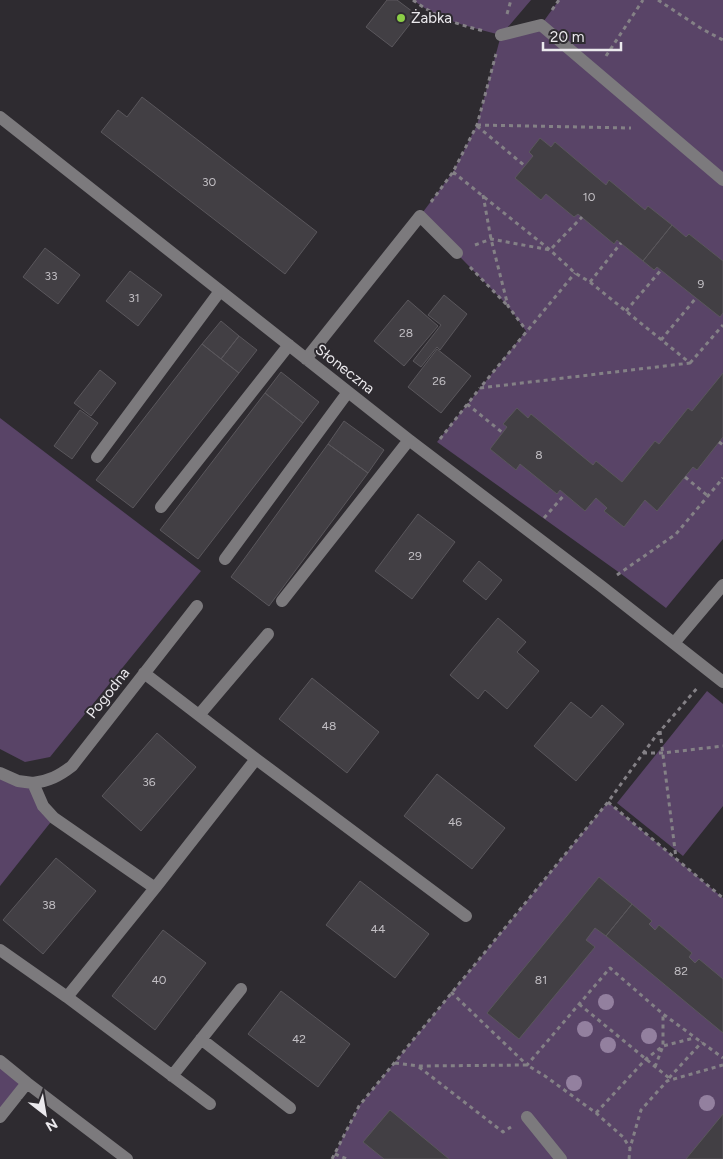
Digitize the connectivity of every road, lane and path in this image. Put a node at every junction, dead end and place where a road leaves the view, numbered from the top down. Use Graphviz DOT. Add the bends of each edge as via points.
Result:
graph roads {
  1 [pos="413,0"];
  2 [pos="643,0"];
  3 [pos="658,0"];
  4 [pos="501,35"];
  5 [pos="723,40"];
  6 [pos="596,71"];
  7 [pos="0,117"];
  8 [pos="477,125"];
  9 [pos="664,129"];
  10 [pos="525,166"];
  11 [pos="454,172"];
  12 [pos="723,180"];
  13 [pos="483,195"];
  14 [pos="420,216"];
  15 [pos="582,217"];
  16 [pos="491,238"];
  17 [pos="621,243"];
  18 [pos="550,250"];
  19 [pos="456,253"];
  20 [pos="661,270"];
  21 [pos="574,273"];
  22 [pos="590,282"];
  23 [pos="220,291"];
  24 [pos="696,298"];
  25 [pos="508,306"];
  26 [pos="626,311"];
  27 [pos="723,325"];
  28 [pos="526,330"];
  29 [pos="661,340"];
  30 [pos="289,345"];
  31 [pos="306,359"];
  32 [pos="690,363"];
  33 [pos="480,388"];
  34 [pos="348,392"];
  35 [pos="467,404"];
  36 [pos="503,433"];
  37 [pos="409,440"];
  38 [pos="437,442"];
  39 [pos="97,457"];
  40 [pos="684,477"];
  41 [pos="723,478"];
  42 [pos="565,494"];
  43 [pos="708,496"];
  44 [pos="161,507"];
  45 [pos="539,524"];
  46 [pos="225,559"];
  47 [pos="723,584"];
  48 [pos="601,586"];
  49 [pos="282,601"];
  50 [pos="198,606"];
  51 [pos="268,634"];
  52 [pos="674,643"];
  53 [pos="144,673"];
  54 [pos="723,682"];
  55 [pos="699,685"];
  56 [pos="199,715"];
  57 [pos="660,730"];
  58 [pos="723,746"];
  59 [pos="643,753"];
  60 [pos="663,753"];
  61 [pos="256,759"];
  62 [pos="0,773"];
  63 [pos="32,783"];
  64 [pos="608,802"];
  65 [pos="676,858"];
  66 [pos="155,888"];
  67 [pos="723,898"];
  68 [pos="466,916"];
  69 [pos="0,950"];
  70 [pos="241,989"];
  71 [pos="451,992"];
  72 [pos="67,997"];
  73 [pos="579,1004"];
  74 [pos="663,1014"];
  75 [pos="695,1038"];
  76 [pos="201,1039"];
  77 [pos="702,1042"];
  78 [pos="663,1046"];
  79 [pos="723,1058"];
  80 [pos="646,1059"];
  81 [pos="0,1061"];
  82 [pos="394,1062"];
  83 [pos="527,1065"];
  84 [pos="723,1065"];
  85 [pos="419,1066"];
  86 [pos="655,1066"];
  87 [pos="172,1076"];
  88 [pos="668,1080"];
  89 [pos="26,1083"];
  90 [pos="210,1104"];
  91 [pos="290,1108"];
  92 [pos="596,1113"];
  93 [pos="0,1117"];
  94 [pos="527,1117"];
  95 [pos="630,1148"];
  96 [pos="335,1154"];
  97 [pos="127,1159"];
  98 [pos="332,1159"];
  99 [pos="347,1159"];
  100 [pos="561,1159"];
  101 [pos="629,1159"];
  1 -- 4 [label="path" via="428,11 464,26"];
  2 -- 6 [label="path"];
  3 -- 5 [label="path"];
  4 -- 6 [label="street" via="541,25"];
  4 -- 8 [label="path"];
  6 -- 9 [label="street"];
  7 -- 23 [label="street, Słoneczna"];
  8 -- 9 [label="path"];
  8 -- 10 [label="path"];
  8 -- 11 [label="path"];
  9 -- 12 [label="street"];
  11 -- 13 [label="path"];
  11 -- 14 [label="path"];
  13 -- 16 [label="path"];
  13 -- 18 [label="path"];
  14 -- 19 [label="street"];
  14 -- 31 [label="street"];
  15 -- 18 [label="path"];
  16 -- 18 [label="path"];
  16 -- 19 [label="path"];
  16 -- 25 [label="path"];
  17 -- 22 [label="path"];
  18 -- 21 [label="path"];
  19 -- 25 [label="path"];
  20 -- 26 [label="path"];
  21 -- 22 [label="path"];
  21 -- 28 [label="path"];
  22 -- 26 [label="path"];
  23 -- 30 [label="street, Słoneczna"];
  23 -- 39 [label="street"];
  24 -- 29 [label="path"];
  25 -- 28 [label="path"];
  26 -- 29 [label="path"];
  27 -- 32 [label="path"];
  28 -- 33 [label="path"];
  29 -- 32 [label="path"];
  30 -- 31 [label="street, Słoneczna"];
  30 -- 44 [label="street"];
  31 -- 34 [label="street, Słoneczna"];
  32 -- 33 [label="path"];
  33 -- 35 [label="path"];
  34 -- 37 [label="street, Słoneczna"];
  34 -- 46 [label="street"];
  35 -- 36 [label="path"];
  35 -- 38 [label="path"];
  37 -- 48 [label="street, Słoneczna"];
  37 -- 49 [label="street"];
  40 -- 43 [label="path"];
  41 -- 43 [label="path"];
  42 -- 45 [label="path"];
  43 -- 48 [label="path" via="676,534"];
  47 -- 52 [label="street"];
  48 -- 52 [label="street, Słoneczna"];
  50 -- 53 [label="street, Pogodna"];
  51 -- 56 [label="street"];
  52 -- 54 [label="street, Słoneczna"];
  53 -- 56 [label="street"];
  53 -- 63 [label="street, Pogodna" via="72,766 46,782"];
  55 -- 57 [label="path"];
  56 -- 61 [label="street"];
  57 -- 59 [label="path"];
  57 -- 60 [label="path"];
  58 -- 60 [label="path"];
  59 -- 60 [label="path"];
  59 -- 64 [label="path"];
  60 -- 65 [label="path"];
  61 -- 66 [label="street"];
  61 -- 68 [label="street"];
  62 -- 63 [label="street, Pogodna"];
  63 -- 66 [label="street" via="43,806 54,818"];
  64 -- 65 [label="path"];
  64 -- 71 [label="path"];
  65 -- 67 [label="path"];
  66 -- 72 [label="street"];
  69 -- 72 [label="street"];
  70 -- 76 [label="street"];
  71 -- 82 [label="path"];
  71 -- 83 [label="path"];
  72 -- 87 [label="street"];
  73 -- 74 [label="path" via="610,968"];
  73 -- 80 [label="path"];
  73 -- 83 [label="path"];
  74 -- 75 [label="path"];
  74 -- 78 [label="path"];
  75 -- 77 [label="path"];
  75 -- 78 [label="path"];
  76 -- 87 [label="street"];
  76 -- 91 [label="street"];
  77 -- 79 [label="path"];
  77 -- 88 [label="path"];
  78 -- 80 [label="path"];
  78 -- 86 [label="path"];
  80 -- 86 [label="path"];
  80 -- 92 [label="path"];
  81 -- 89 [label="street"];
  82 -- 85 [label="path"];
  82 -- 96 [label="path" via="359,1106"];
  83 -- 85 [label="path"];
  83 -- 92 [label="path"];
  84 -- 88 [label="path"];
  85 -- 94 [label="path" via="503,1132"];
  86 -- 88 [label="path"];
  87 -- 90 [label="street"];
  88 -- 95 [label="path" via="641,1110"];
  89 -- 93 [label="street"];
  89 -- 97 [label="street"];
  92 -- 95 [label="path" via="623,1137"];
  94 -- 100 [label="street"];
  95 -- 101 [label="path"];
  96 -- 98 [label="path"];
  96 -- 99 [label="path"];
}
